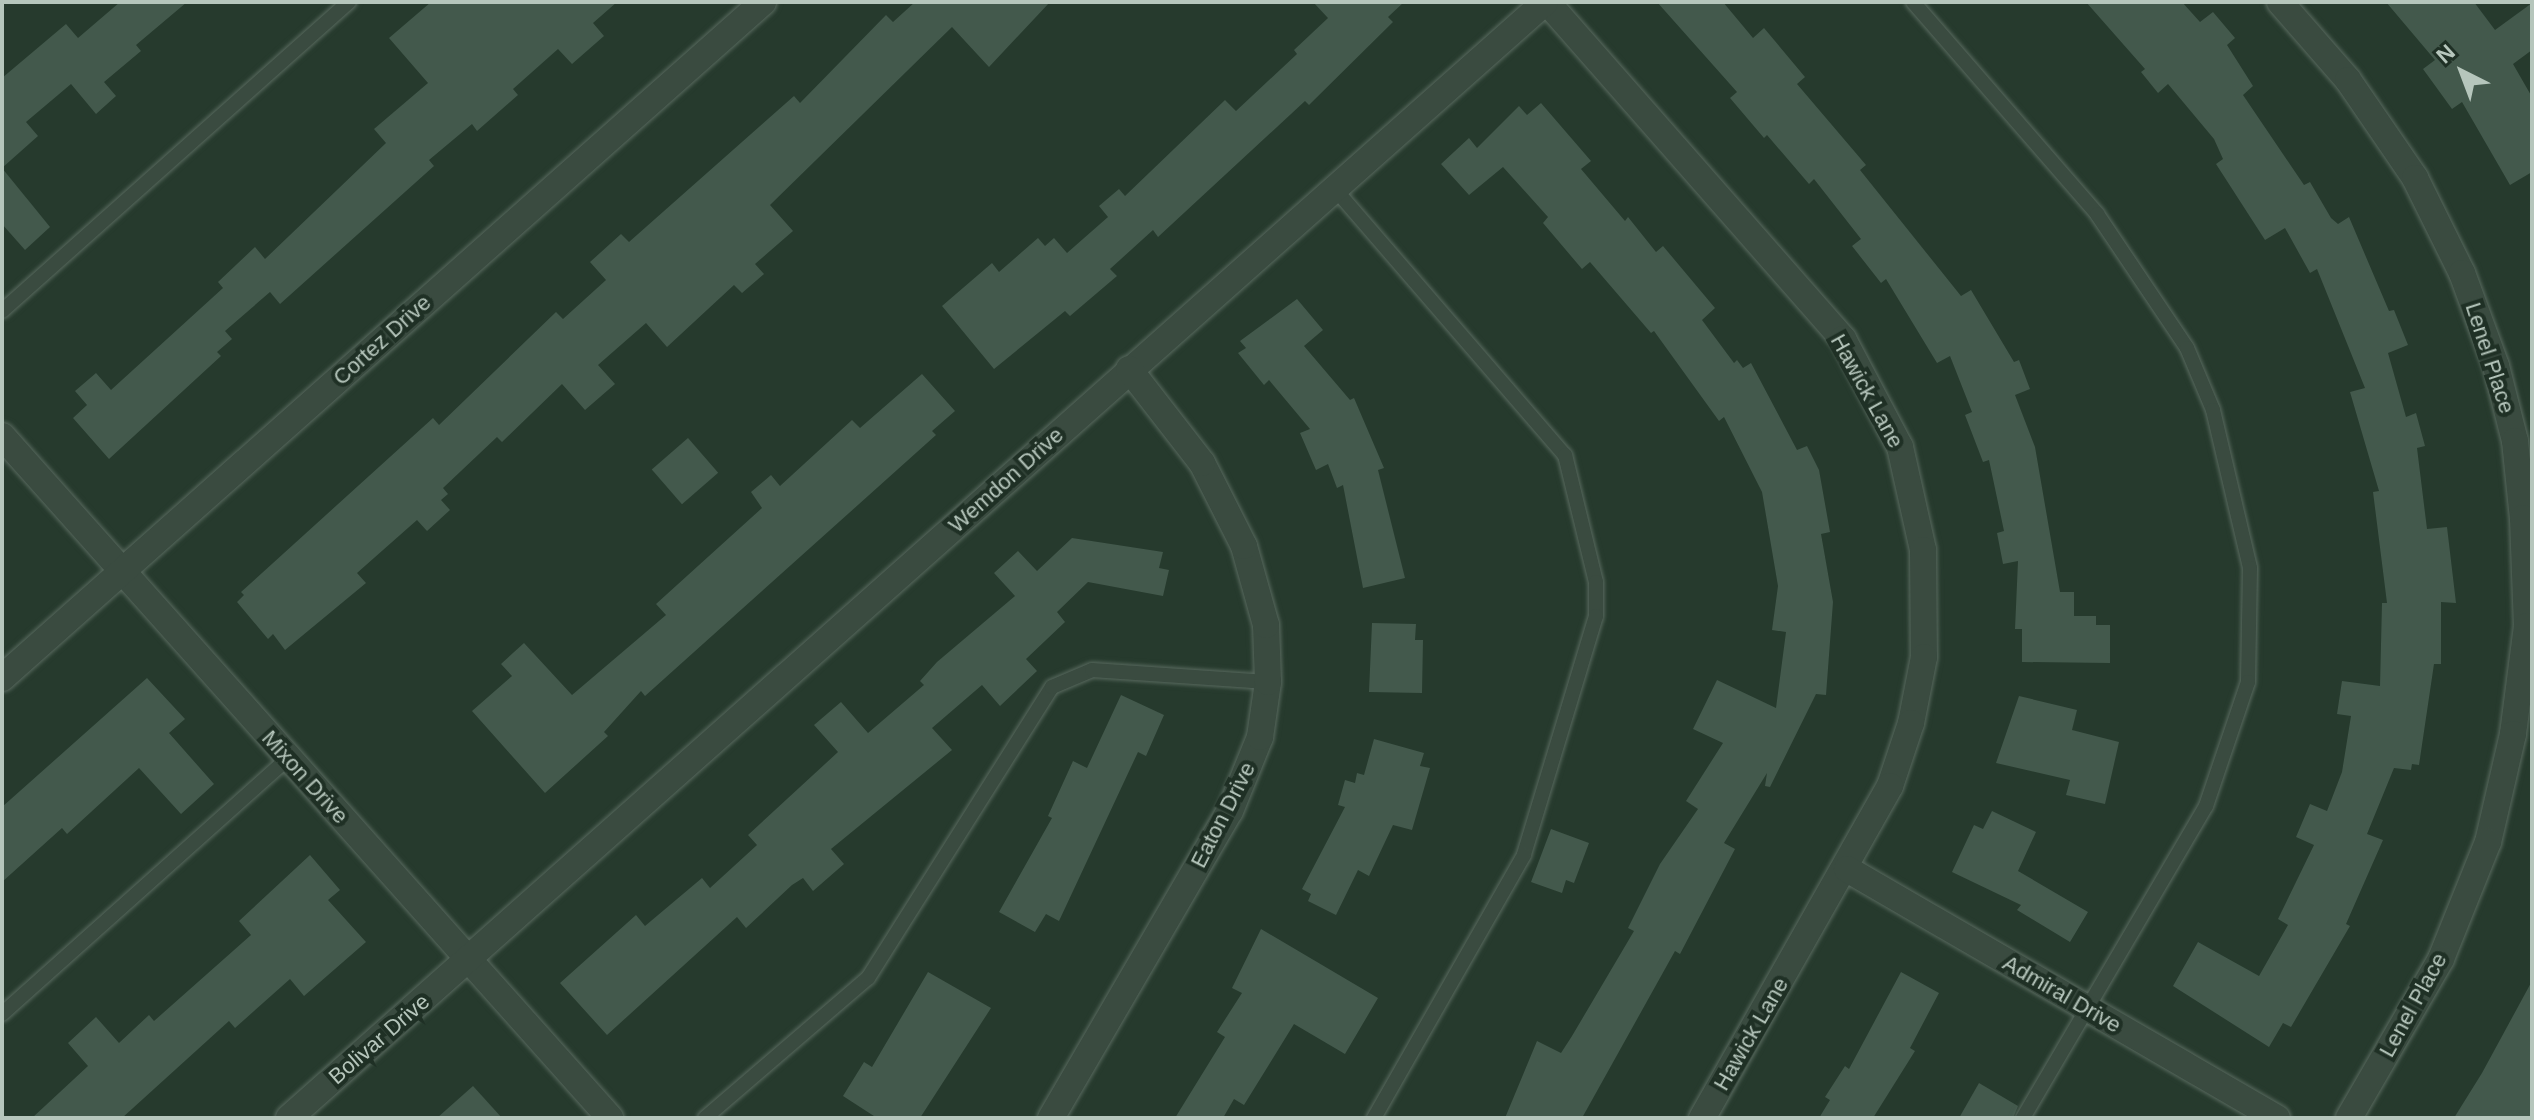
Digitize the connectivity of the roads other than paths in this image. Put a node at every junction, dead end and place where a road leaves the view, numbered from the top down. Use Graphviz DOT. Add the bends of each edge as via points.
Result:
graph roads {
  1 [pos="349,2"];
  2 [pos="763,2"];
  3 [pos="1546,2"];
  4 [pos="1913,2"];
  5 [pos="2280,2"];
  6 [pos="1335,189"];
  7 [pos="2,311"];
  8 [pos="1129,369"];
  9 [pos="2,436"];
  10 [pos="122,571"];
  11 [pos="2,678"];
  12 [pos="1268,682"];
  13 [pos="288,758"];
  14 [pos="1847,869"];
  15 [pos="468,960"];
  16 [pos="2087,1009"];
  17 [pos="2,1014"];
  18 [pos="289,1118"];
  19 [pos="610,1118"];
  20 [pos="705,1118"];
  21 [pos="1051,1118"];
  22 [pos="1374,1118"];
  23 [pos="1702,1118"];
  24 [pos="2023,1118"];
  25 [pos="2277,1118"];
  26 [pos="2349,1118"];
  1 -- 7 [label="lane"];
  2 -- 10 [label="street, Cortez Drive"];
  3 -- 6 [label="street, Wemdon Drive"];
  3 -- 14 [label="street, Hawick Lane" via="1843,339 1900,447 1923,550 1924,657 1911,723 1890,786"];
  4 -- 16 [label="lane" via="2097,214 2187,348 2213,410 2250,568 2248,682 2206,806"];
  5 -- 26 [label="street, Lenel Place" via="2348,80 2415,178 2462,273 2496,366 2515,441 2523,518 2527,626 2513,734 2488,842 2441,959"];
  6 -- 8 [label="street, Wemdon Drive"];
  6 -- 22 [label="lane" via="1565,455 1596,582 1596,616 1524,855"];
  8 -- 12 [label="street, Eaton Drive" via="1202,463 1244,546 1266,625"];
  8 -- 15 [label="street, Wemdon Drive"];
  9 -- 10 [label="street, Mixon Drive"];
  10 -- 11 [label="street, Cortez Drive"];
  10 -- 13 [label="street, Mixon Drive"];
  12 -- 20 [label="lane" via="1092,670 1052,687 868,978"];
  12 -- 21 [label="street, Eaton Drive" via="1260,737 1230,811"];
  13 -- 15 [label="street, Mixon Drive"];
  13 -- 17 [label="lane"];
  14 -- 16 [label="street, Admiral Drive"];
  14 -- 23 [label="street, Hawick Lane"];
  15 -- 18 [label="street, Bolivar Drive"];
  15 -- 19 [label="street, Mixon Drive"];
  16 -- 24 [label="lane"];
  16 -- 25 [label="street, Admiral Drive"];
}
